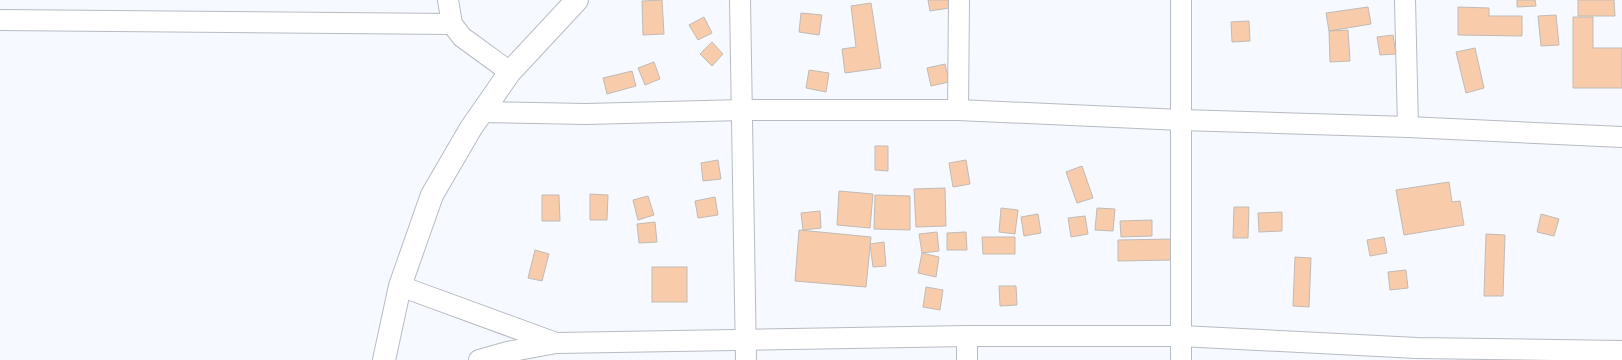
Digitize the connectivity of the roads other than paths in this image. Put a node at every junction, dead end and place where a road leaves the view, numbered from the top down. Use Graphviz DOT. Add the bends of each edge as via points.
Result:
graph roads {
  1 [pos="448,0"];
  2 [pos="577,0"];
  3 [pos="740,0"];
  4 [pos="959,0"];
  5 [pos="1181,0"];
  6 [pos="1405,0"];
  7 [pos="0,20"];
  8 [pos="452,24"];
  9 [pos="510,72"];
  10 [pos="743,110"];
  11 [pos="958,110"];
  12 [pos="482,112"];
  13 [pos="1181,120"];
  14 [pos="1408,127"];
  15 [pos="1622,137"];
  16 [pos="400,286"];
  17 [pos="967,336"];
  18 [pos="1181,336"];
  19 [pos="747,338"];
  20 [pos="556,343"];
  21 [pos="1622,351"];
  22 [pos="1417,354"];
  23 [pos="384,360"];
  24 [pos="479,360"];
  25 [pos="746,360"];
  26 [pos="967,360"];
  27 [pos="1181,360"];
  1 -- 8 [label="street"];
  2 -- 9 [label="main road"];
  3 -- 10 [label="street"];
  4 -- 11 [label="street"];
  5 -- 13 [label="street"];
  6 -- 14 [label="street"];
  7 -- 8 [label="street"];
  8 -- 9 [label="street" via="462,37"];
  9 -- 12 [label="main road"];
  10 -- 11 [label="street"];
  10 -- 12 [label="street" via="586,114"];
  10 -- 19 [label="street"];
  11 -- 13 [label="street"];
  12 -- 16 [label="main road" via="432,194"];
  13 -- 14 [label="street"];
  13 -- 18 [label="street"];
  14 -- 15 [label="street"];
  16 -- 20 [label="street"];
  16 -- 23 [label="main road"];
  17 -- 18 [label="street"];
  17 -- 19 [label="street"];
  17 -- 26 [label="street"];
  18 -- 22 [label="street"];
  18 -- 27 [label="street"];
  19 -- 20 [label="street"];
  19 -- 25 [label="street"];
  20 -- 24 [label="street"];
  21 -- 22 [label="street"];
}
